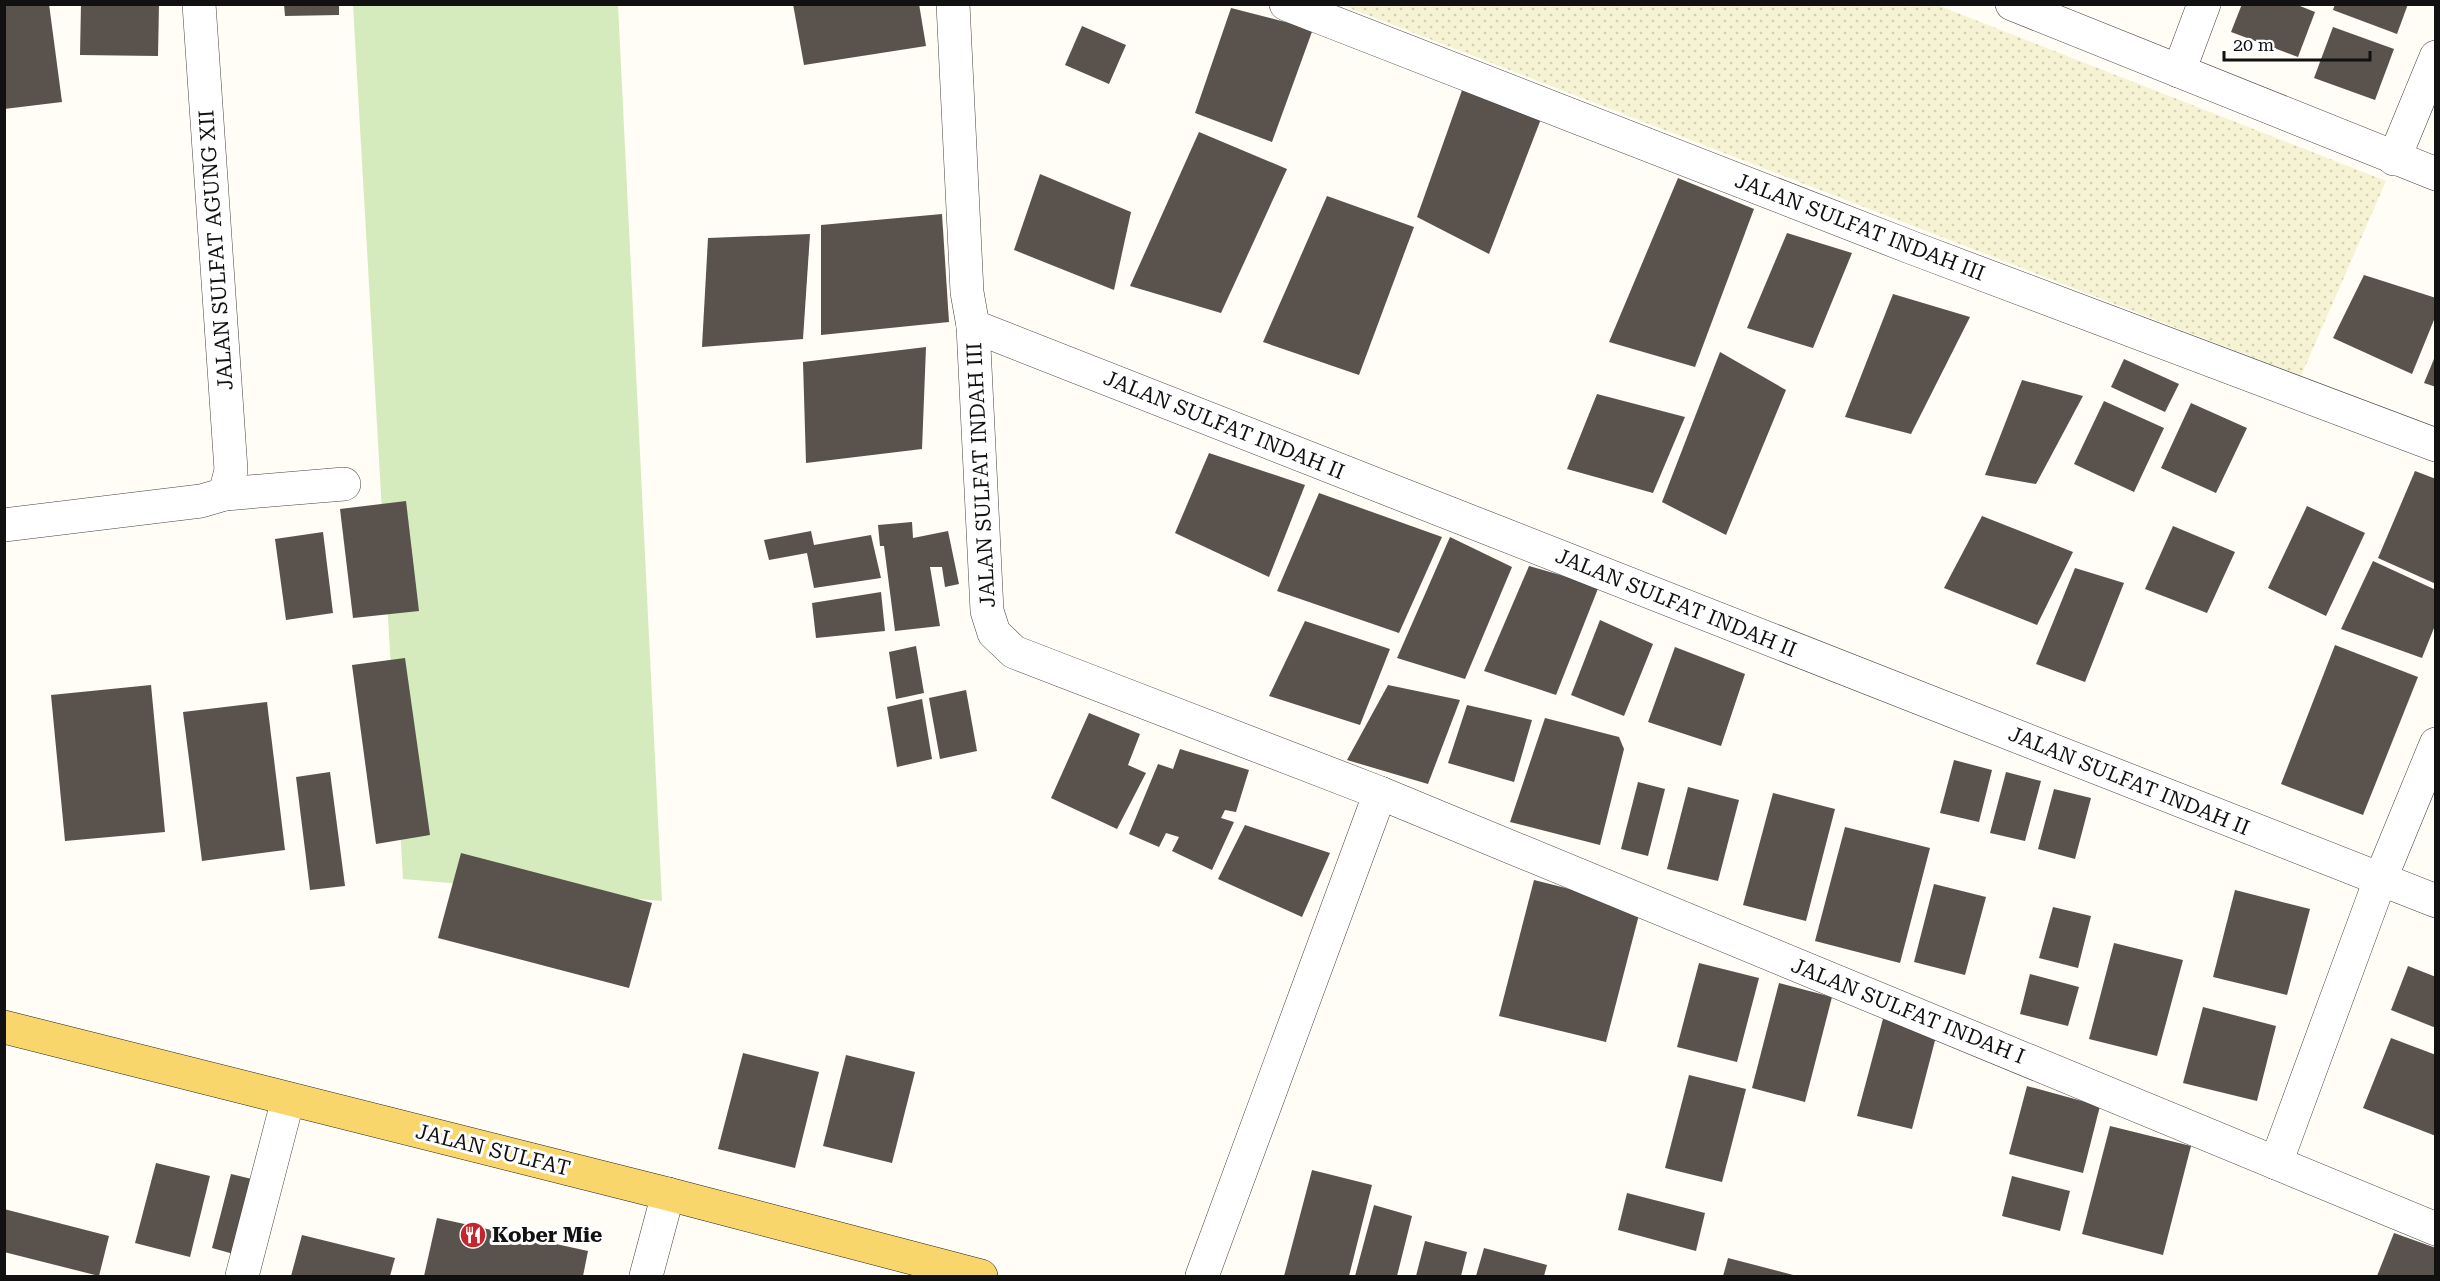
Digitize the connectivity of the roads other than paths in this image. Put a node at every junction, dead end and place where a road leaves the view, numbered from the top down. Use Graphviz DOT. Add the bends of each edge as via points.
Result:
graph roads {
  1 [pos="199,4"];
  2 [pos="953,4"];
  3 [pos="1286,4"];
  4 [pos="2012,4"];
  5 [pos="2204,4"];
  6 [pos="2436,57"];
  7 [pos="2179,71"];
  8 [pos="2394,159"];
  9 [pos="2436,174"];
  10 [pos="973,326"];
  11 [pos="2436,445"];
  12 [pos="344,484"];
  13 [pos="225,494"];
  14 [pos="4,525"];
  15 [pos="2436,744"];
  16 [pos="1380,793"];
  17 [pos="2380,880"];
  18 [pos="2436,901"];
  19 [pos="4,1027"];
  20 [pos="288,1099"];
  21 [pos="2276,1163"];
  22 [pos="668,1194"];
  23 [pos="2436,1228"];
  24 [pos="242,1276"];
  25 [pos="646,1276"];
  26 [pos="981,1276"];
  27 [pos="1202,1276"];
  1 -- 13 [label="street, JALAN SULFAT AGUNG XII" via="231,470"];
  2 -- 10 [label="street, JALAN SULFAT INDAH III" via="967,292"];
  3 -- 11 [label="street, JALAN SULFAT INDAH III" via="1910,247"];
  4 -- 7 [label="street"];
  5 -- 7 [label="street"];
  6 -- 8 [label="street"];
  7 -- 8 [label="street"];
  8 -- 9 [label="street"];
  10 -- 16 [label="street, JALAN SULFAT INDAH III" via="987,611 994,633 1014,652"];
  10 -- 17 [label="street, JALAN SULFAT INDAH II"];
  12 -- 13 [label="street"];
  13 -- 14 [label="street" via="201,501"];
  15 -- 17 [label="street"];
  16 -- 21 [label="street, JALAN SULFAT INDAH I"];
  16 -- 27 [label="street"];
  17 -- 18 [label="street, JALAN SULFAT INDAH II"];
  17 -- 21 [label="street"];
  19 -- 20 [label="main road, JALAN SULFAT"];
  20 -- 22 [label="main road, JALAN SULFAT"];
  20 -- 24 [label="street"];
  21 -- 23 [label="street, JALAN SULFAT INDAH I"];
  22 -- 25 [label="street"];
  22 -- 26 [label="main road, JALAN SULFAT"];
}
